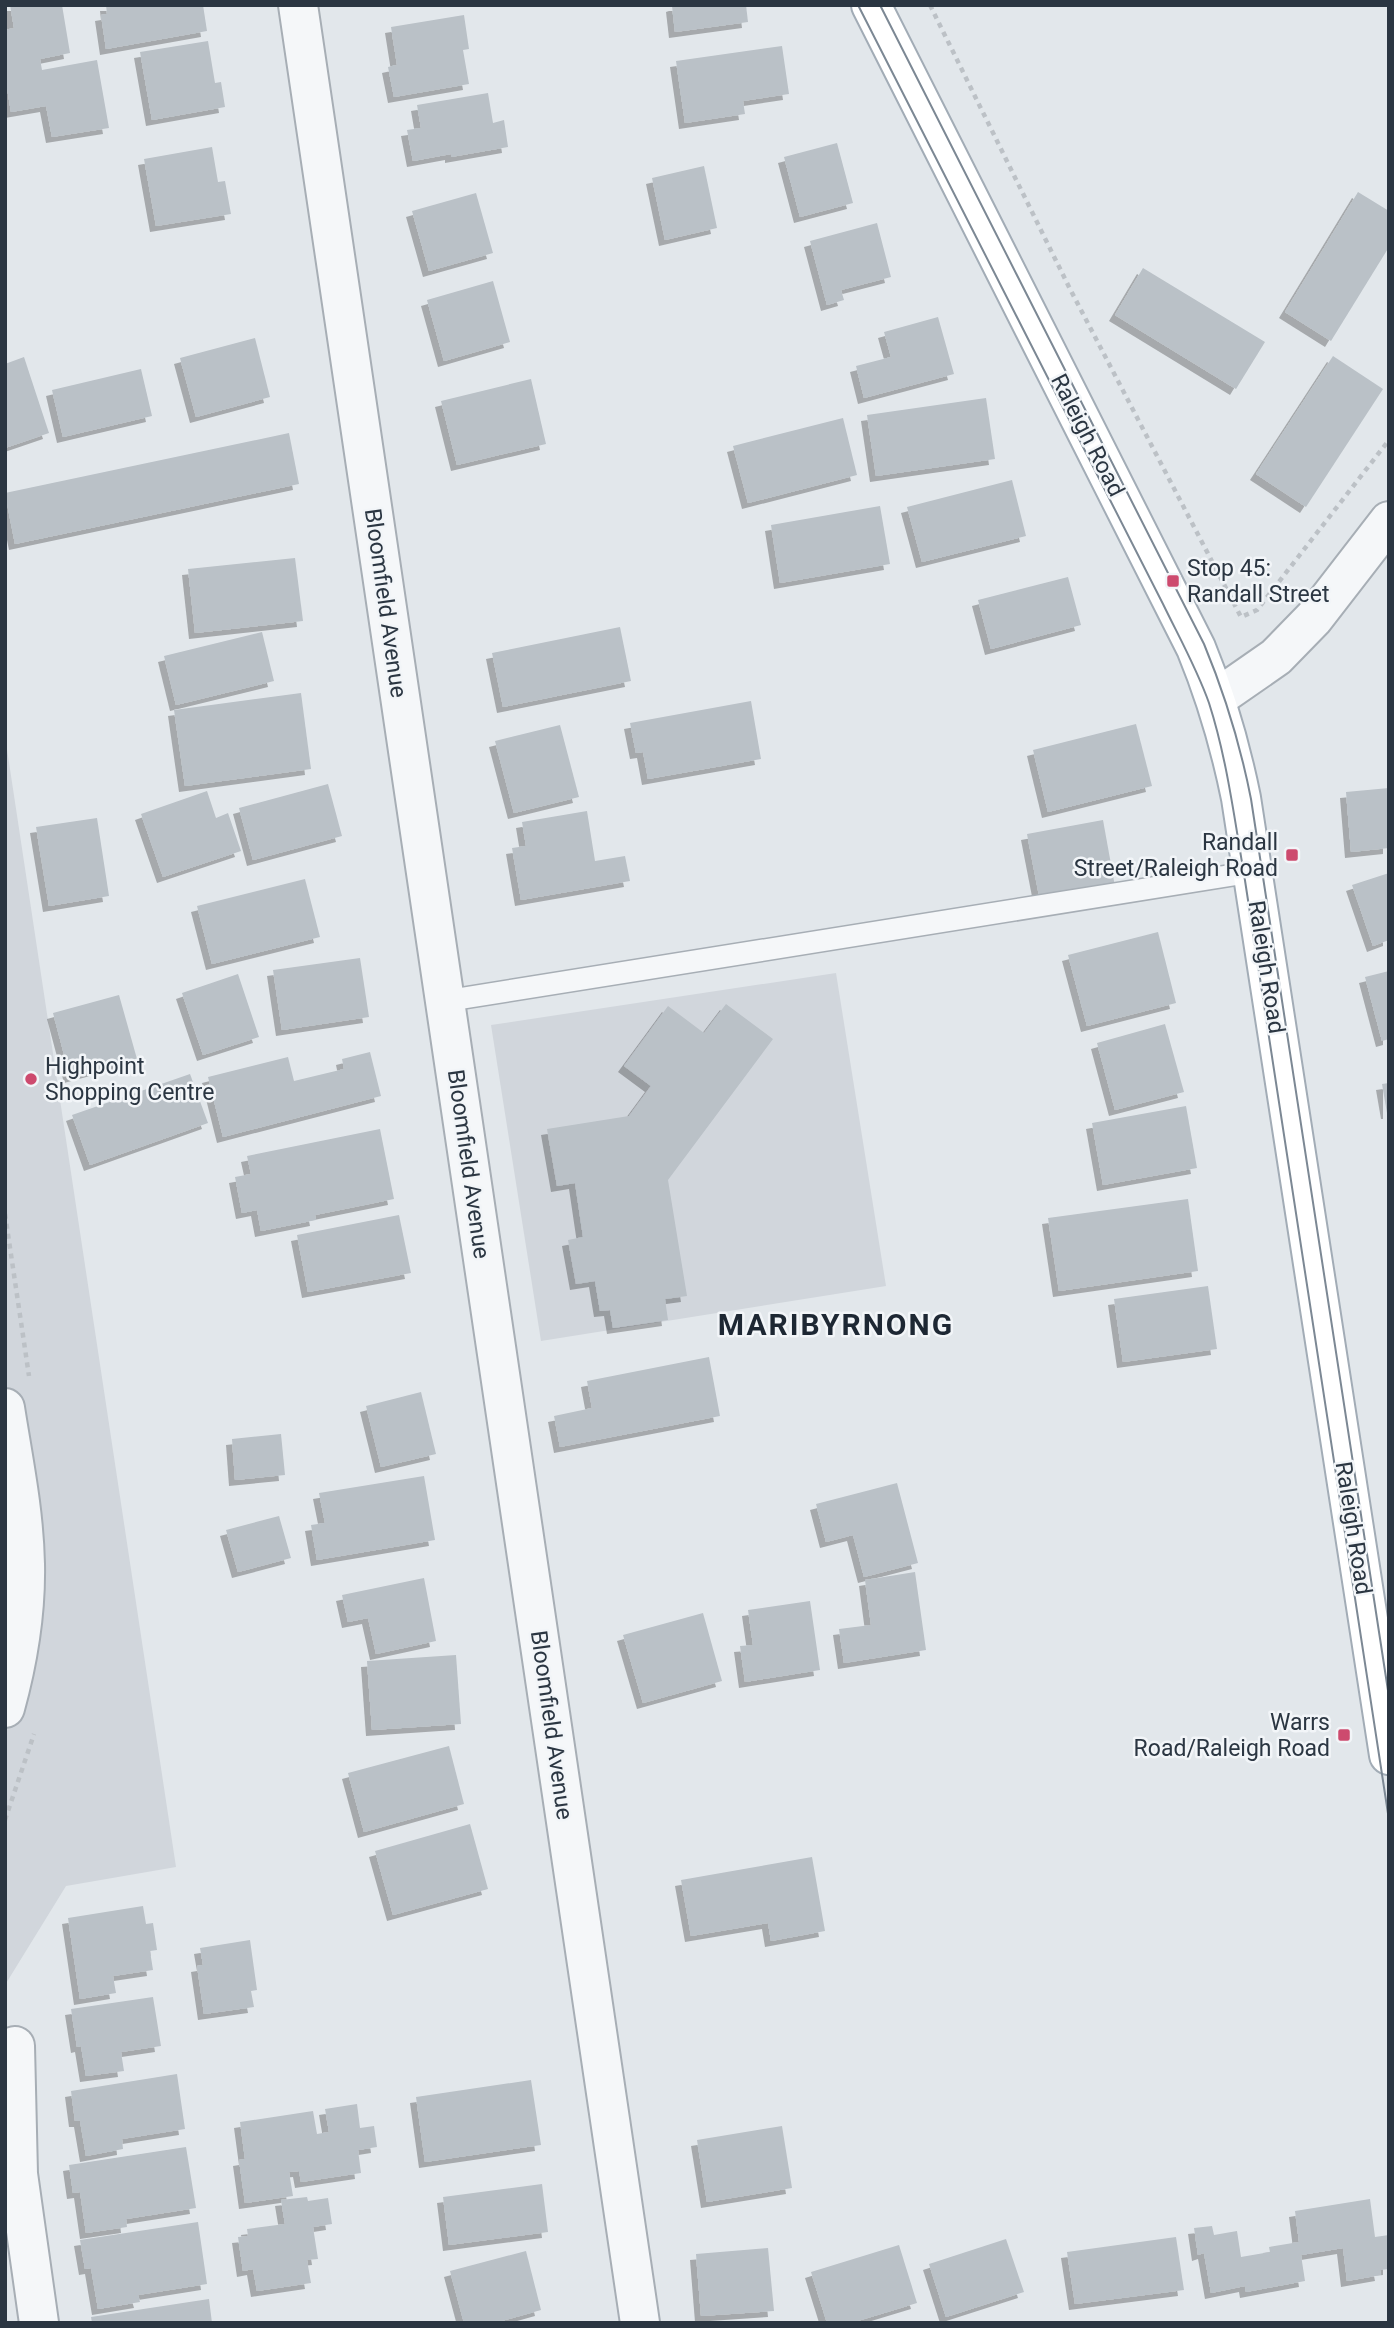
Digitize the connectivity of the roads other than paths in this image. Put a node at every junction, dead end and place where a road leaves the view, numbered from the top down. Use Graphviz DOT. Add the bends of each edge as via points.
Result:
graph roads {
  1 [pos="298,5"];
  2 [pos="871,5"];
  3 [pos="1389,521"];
  4 [pos="1217,698"];
  5 [pos="1252,872"];
  6 [pos="445,1001"];
  7 [pos="5,1408"];
  8 [pos="5,1708"];
  9 [pos="1389,1755"];
  10 [pos="15,2046"];
  11 [pos="39,2323"];
  12 [pos="640,2323"];
  1 -- 6 [label="street, Bloomfield Avenue"];
  2 -- 4 [label="main road, Raleigh Road" via="1196,648"];
  3 -- 4 [label="street" via="1314,618 1276,657"];
  4 -- 5 [label="main road, Raleigh Road" via="1231,749"];
  5 -- 6 [label="lane"];
  5 -- 9 [label="main road, Raleigh Road"];
  6 -- 12 [label="street, Bloomfield Avenue"];
  7 -- 8 [label="street" via="25,1564 23,1619"];
  10 -- 11 [label="street" via="18,2174"];
}
